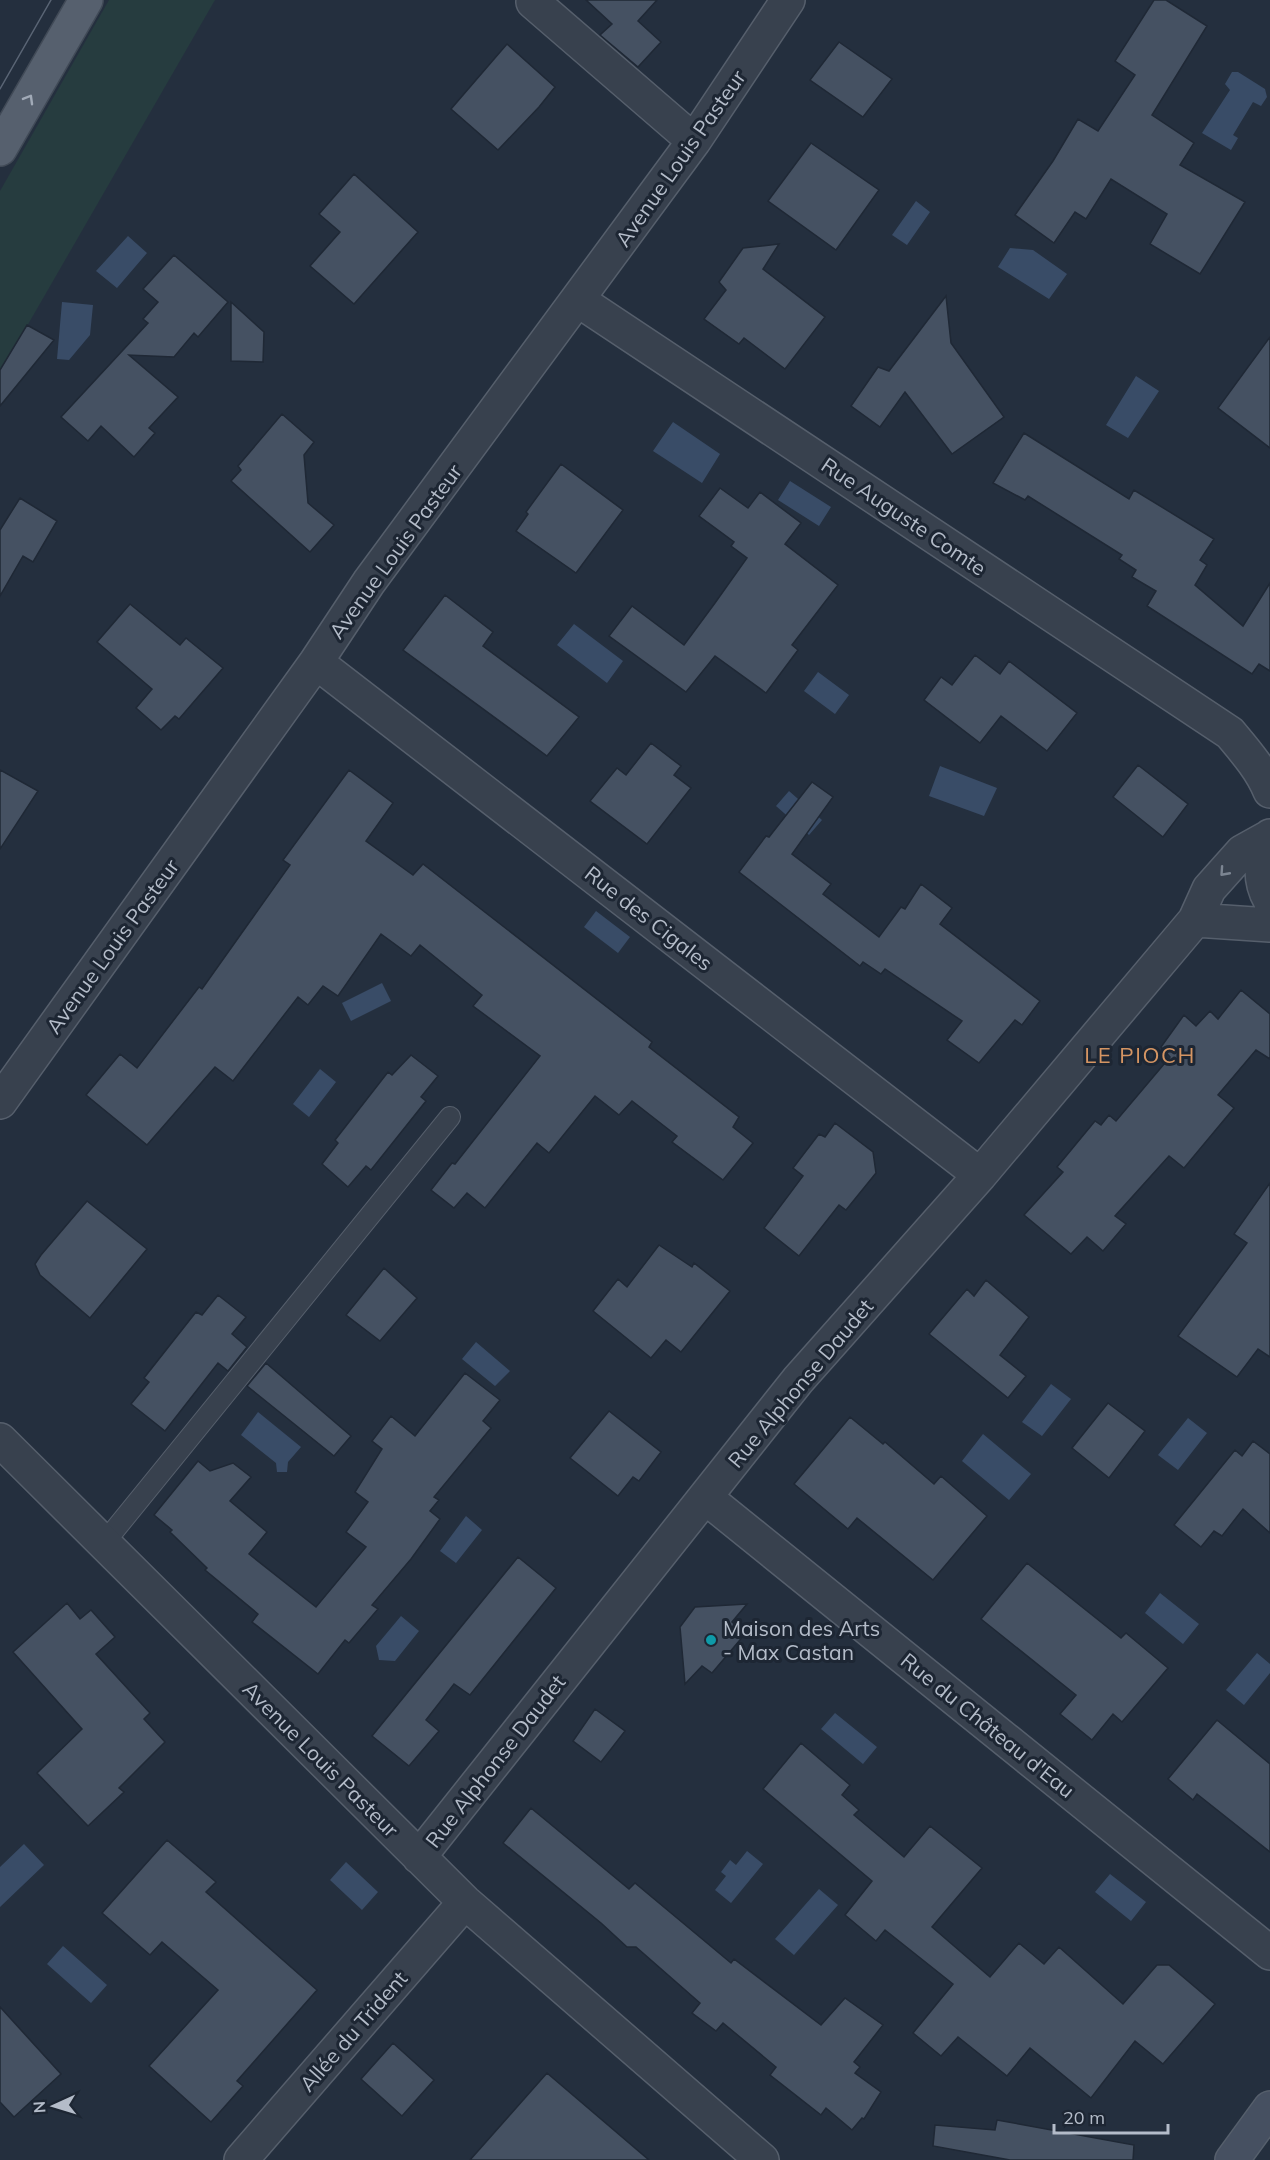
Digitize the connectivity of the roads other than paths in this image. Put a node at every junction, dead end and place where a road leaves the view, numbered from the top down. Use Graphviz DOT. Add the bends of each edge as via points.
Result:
graph roads {
  1 [pos="86,0"];
  2 [pos="788,0"];
  3 [pos="533,2"];
  4 [pos="694,141"];
  5 [pos="0,149"];
  6 [pos="578,300"];
  7 [pos="316,662"];
  8 [pos="1230,733"];
  9 [pos="1270,742"];
  10 [pos="1270,791"];
  11 [pos="1270,836"];
  12 [pos="1270,900"];
  13 [pos="1195,920"];
  14 [pos="1270,925"];
  15 [pos="0,1101"];
  16 [pos="450,1117"];
  17 [pos="980,1175"];
  18 [pos="0,1440"];
  19 [pos="705,1497"];
  20 [pos="104,1543"];
  21 [pos="419,1857"];
  22 [pos="465,1902"];
  23 [pos="1270,1953"];
  24 [pos="1270,2108"];
  25 [pos="241,2160"];
  26 [pos="762,2160"];
  27 [pos="1232,2160"];
  5 -- 1 [label="main road, one-way"];
  2 -- 4 [label="street, Avenue Louis Pasteur"];
  3 -- 4 [label="street"];
  4 -- 6 [label="street, Avenue Louis Pasteur"];
  6 -- 7 [label="street, Avenue Louis Pasteur" via="369,582"];
  6 -- 8 [label="street, Rue Auguste Comte"];
  7 -- 15 [label="street, Avenue Louis Pasteur"];
  7 -- 17 [label="street, Rue des Cigales"];
  8 -- 9 [label="street, Rue Auguste Comte"];
  8 -- 10 [label="street, Rue Auguste Comte"];
  11 -- 12 [label="street" via="1263,856 1262,877"];
  11 -- 13 [label="street, Rue Alphonse Daudet, one-way" via="1242,852 1209,889"];
  13 -- 14 [label="street"];
  13 -- 17 [label="street, Rue Alphonse Daudet"];
  16 -- 20 [label="lane"];
  17 -- 19 [label="street, Rue Alphonse Daudet" via="798,1380"];
  18 -- 20 [label="street, Avenue Louis Pasteur"];
  19 -- 21 [label="street, Rue Alphonse Daudet"];
  19 -- 23 [label="street, Rue du Château d'Eau"];
  20 -- 21 [label="street, Avenue Louis Pasteur"];
  21 -- 22 [label="street, Avenue Louis Pasteur"];
  22 -- 25 [label="street, Allée du Trident"];
  22 -- 26 [label="street, Avenue Louis Pasteur"];
  24 -- 27 [label="main road"];
}
